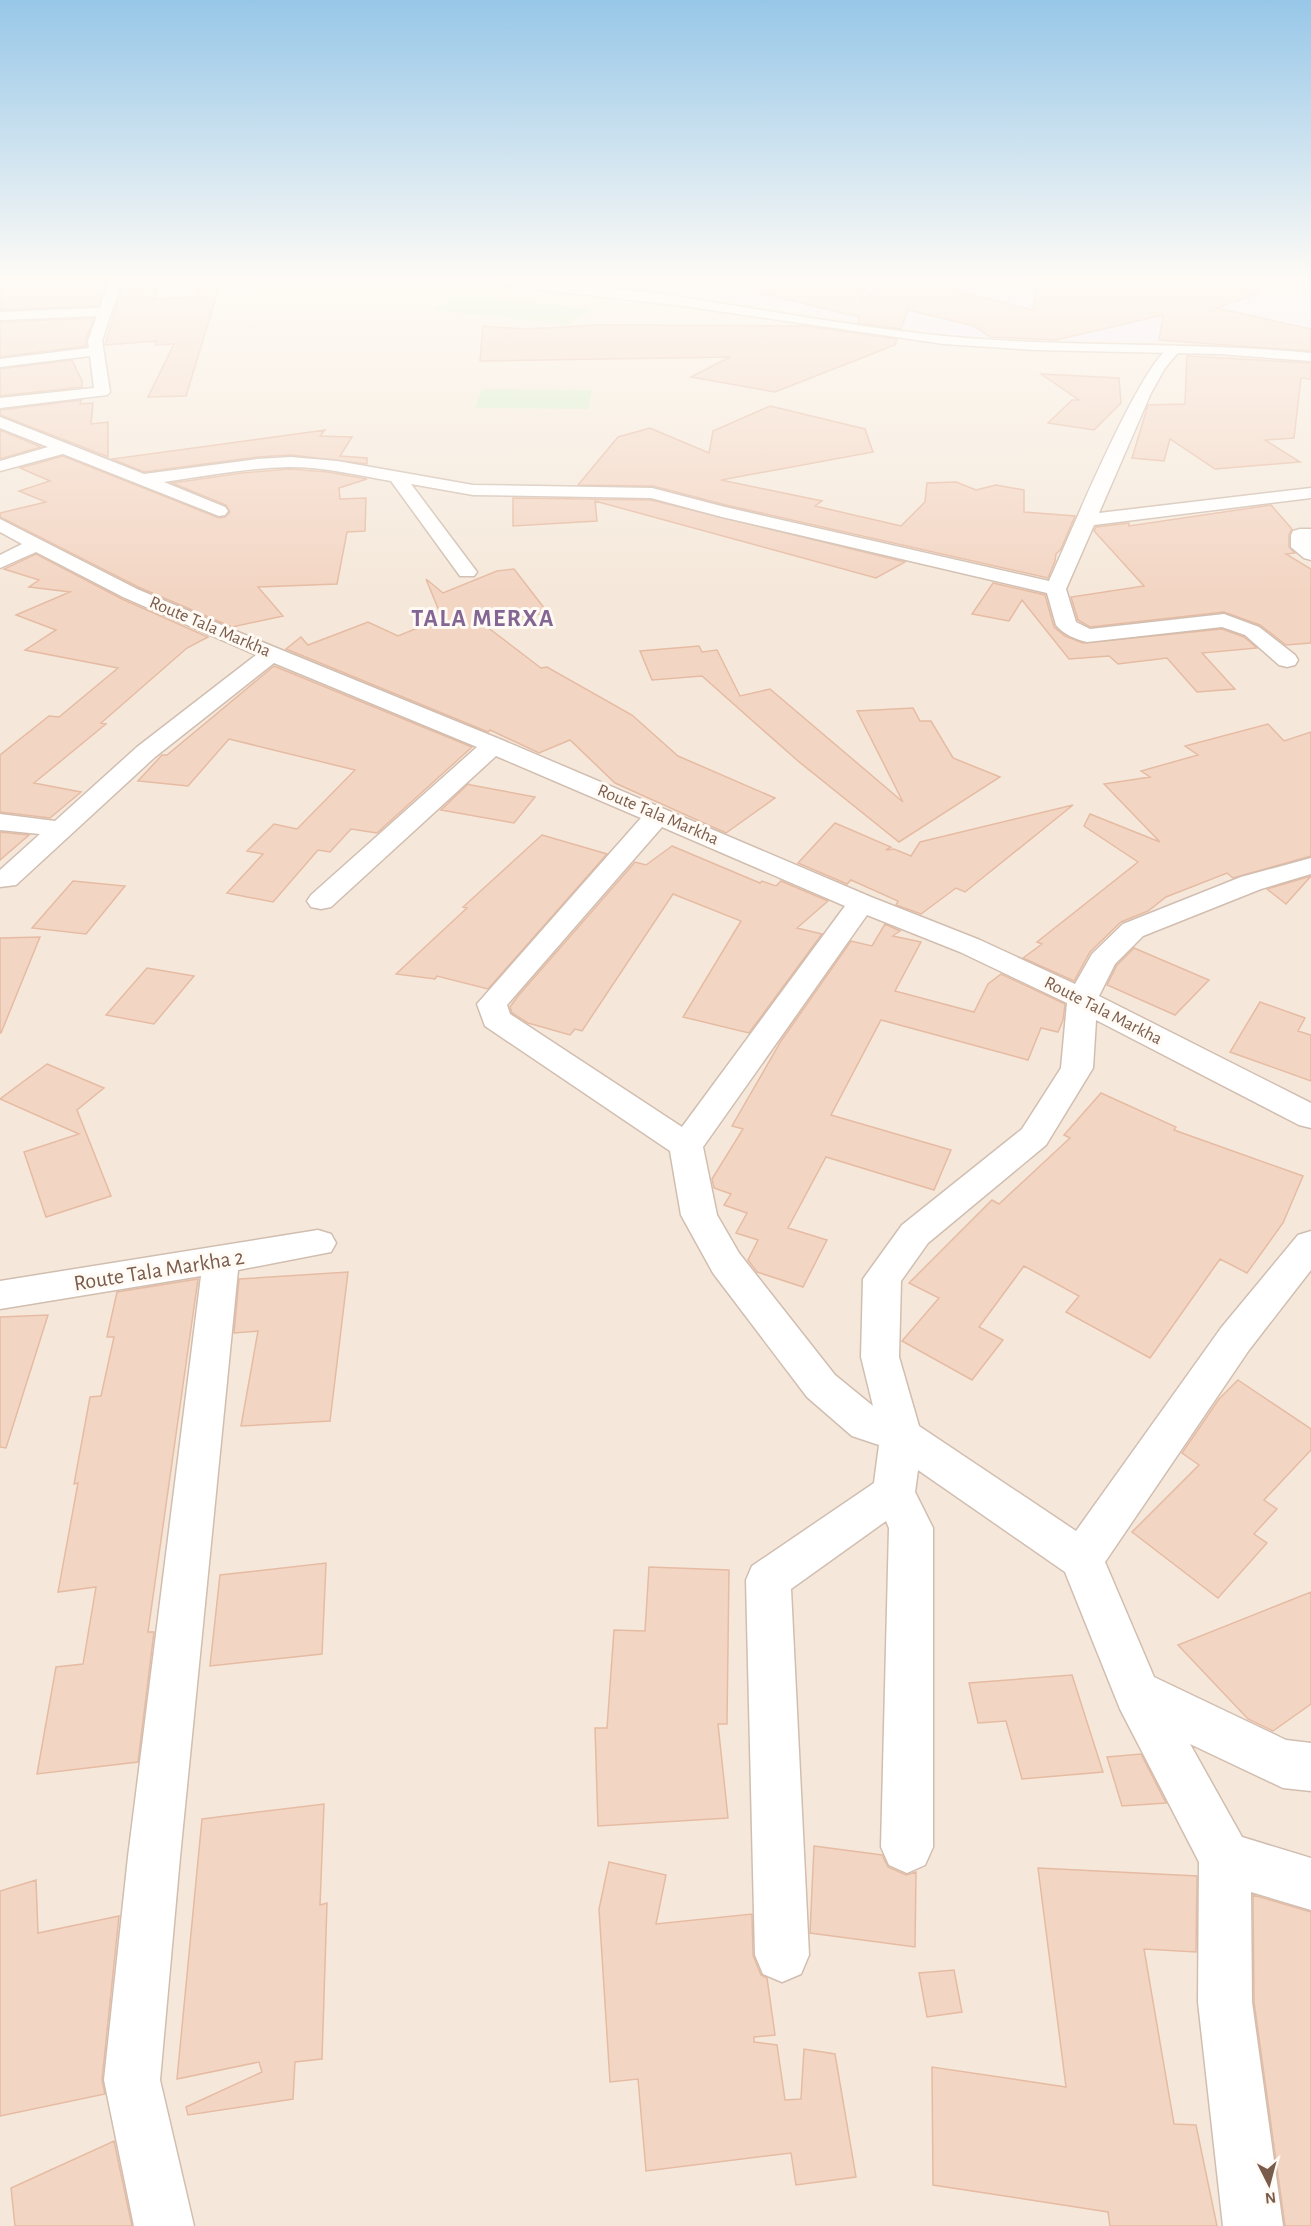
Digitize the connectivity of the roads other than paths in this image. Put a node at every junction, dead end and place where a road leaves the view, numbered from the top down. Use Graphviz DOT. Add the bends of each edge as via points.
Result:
graph roads {
  1 [pos="101,384"];
  2 [pos="1148,384"];
  3 [pos="0,403"];
  4 [pos="0,422"];
  5 [pos="65,448"];
  6 [pos="0,466"];
  7 [pos="396,477"];
  8 [pos="142,480"];
  9 [pos="1311,493"];
  10 [pos="219,511"];
  11 [pos="1087,520"];
  12 [pos="0,525"];
  13 [pos="1311,535"];
  14 [pos="37,544"];
  15 [pos="1311,554"];
  16 [pos="0,562"];
  17 [pos="467,572"];
  18 [pos="1056,589"];
  19 [pos="271,654"];
  20 [pos="1287,660"];
  21 [pos="495,745"];
  22 [pos="658,815"];
  23 [pos="0,822"];
  24 [pos="61,830"];
  25 [pos="1311,866"];
  26 [pos="0,879"];
  27 [pos="321,901"];
  28 [pos="861,903"];
  29 [pos="1082,999"];
  30 [pos="1311,1117"];
  31 [pos="686,1146"];
  32 [pos="318,1243"];
  33 [pos="1311,1244"];
  34 [pos="221,1261"];
  35 [pos="0,1295"];
  36 [pos="901,1436"];
  37 [pos="894,1492"];
  38 [pos="1082,1559"];
  39 [pos="1137,1693"];
  40 [pos="1311,1767"];
  41 [pos="907,1847"];
  42 [pos="1225,1858"];
  43 [pos="1311,1884"];
  44 [pos="782,1955"];
  45 [pos="164,2226"];
  46 [pos="1253,2226"];
  1 -- 3 [label="street" via="102,392"];
  2 -- 11 [label="street"];
  4 -- 5 [label="street"];
  5 -- 6 [label="street"];
  5 -- 8 [label="street"];
  7 -- 8 [label="street" via="291,462"];
  7 -- 17 [label="street"];
  7 -- 18 [label="street" via="473,490 652,493"];
  8 -- 10 [label="street"];
  9 -- 11 [label="street"];
  11 -- 18 [label="street"];
  12 -- 14 [label="street, Route Tala Markha"];
  13 -- 15 [label="street" via="1300,535 1301,547"];
  14 -- 16 [label="street"];
  14 -- 19 [label="street, Route Tala Markha" via="130,592"];
  18 -- 20 [label="street" via="1067,625 1087,636 1224,620 1252,631"];
  19 -- 21 [label="street, Route Tala Markha"];
  19 -- 24 [label="street" via="146,752"];
  21 -- 22 [label="street, Route Tala Markha"];
  21 -- 27 [label="street"];
  22 -- 28 [label="street, Route Tala Markha"];
  22 -- 31 [label="street" via="492,1004 496,1019"];
  23 -- 24 [label="street"];
  24 -- 26 [label="street" via="6,879"];
  25 -- 29 [label="street" via="1251,883 1133,930 1102,960"];
  28 -- 29 [label="street, Route Tala Markha" via="970,946"];
  28 -- 31 [label="street"];
  29 -- 30 [label="street, Route Tala Markha"];
  29 -- 36 [label="street" via="1077,1068 1034,1137 915,1234 882,1279 880,1357"];
  31 -- 36 [label="street" via="699,1215 726,1263 821,1386 866,1424"];
  32 -- 34 [label="street, Route Tala Markha 2"];
  33 -- 38 [label="street" via="1235,1339"];
  34 -- 35 [label="street, Route Tala Markha 2"];
  34 -- 45 [label="street" via="132,2080"];
  36 -- 37 [label="street"];
  36 -- 38 [label="street"];
  37 -- 41 [label="street" via="911,1528"];
  37 -- 44 [label="street" via="768,1580"];
  38 -- 39 [label="street"];
  39 -- 40 [label="street" via="1283,1764"];
  39 -- 42 [label="street"];
  42 -- 43 [label="street"];
  42 -- 46 [label="street" via="1225,2002"];
}
